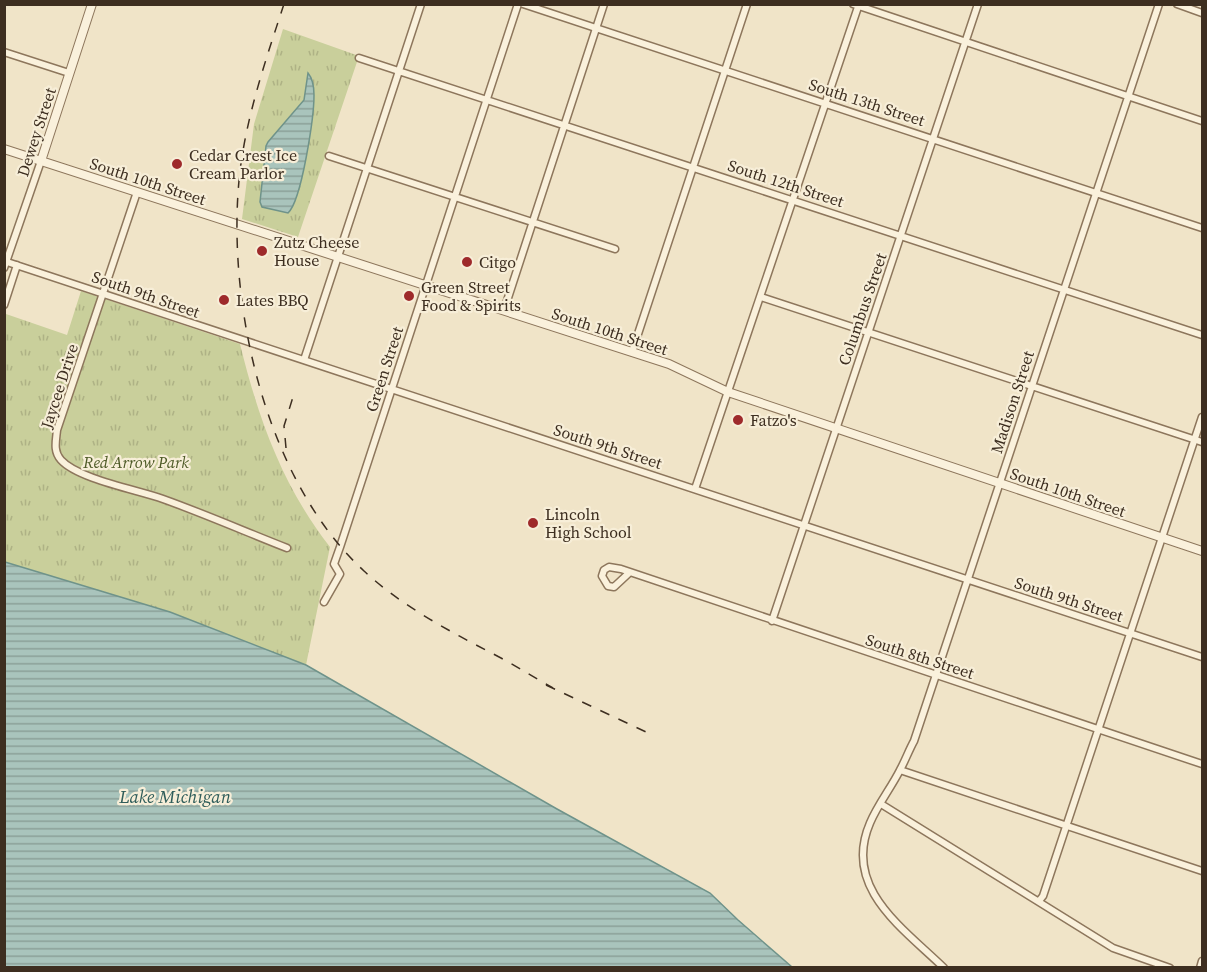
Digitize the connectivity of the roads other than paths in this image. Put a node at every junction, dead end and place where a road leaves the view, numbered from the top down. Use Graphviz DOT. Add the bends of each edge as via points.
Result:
graph roads {
  1 [pos="92,4"];
  2 [pos="421,4"];
  3 [pos="520,4"];
  4 [pos="604,4"];
  5 [pos="747,4"];
  6 [pos="978,4"];
  7 [pos="1159,4"];
  8 [pos="1177,4"];
  9 [pos="857,5"];
  10 [pos="1203,13"];
  11 [pos="596,28"];
  12 [pos="966,42"];
  13 [pos="4,52"];
  14 [pos="359,58"];
  15 [pos="725,70"];
  16 [pos="399,72"];
  17 [pos="69,73"];
  18 [pos="1128,96"];
  19 [pos="488,100"];
  20 [pos="825,102"];
  21 [pos="1203,121"];
  22 [pos="565,126"];
  23 [pos="933,138"];
  24 [pos="4,149"];
  25 [pos="329,156"];
  26 [pos="41,161"];
  27 [pos="693,167"];
  28 [pos="368,168"];
  29 [pos="138,192"];
  30 [pos="1096,193"];
  31 [pos="455,198"];
  32 [pos="793,199"];
  33 [pos="532,222"];
  34 [pos="1203,228"];
  35 [pos="901,235"];
  36 [pos="615,249"];
  37 [pos="338,257"];
  38 [pos="6,264"];
  39 [pos="17,266"];
  40 [pos="426,285"];
  41 [pos="1064,290"];
  42 [pos="104,293"];
  43 [pos="761,297"];
  44 [pos="4,305"];
  45 [pos="504,310"];
  46 [pos="868,332"];
  47 [pos="1203,335"];
  48 [pos="632,352"];
  49 [pos="304,360"];
  50 [pos="1032,386"];
  51 [pos="392,389"];
  52 [pos="728,392"];
  53 [pos="1203,417"];
  54 [pos="837,429"];
  55 [pos="1195,440"];
  56 [pos="1203,442"];
  57 [pos="999,483"];
  58 [pos="695,489"];
  59 [pos="805,525"];
  60 [pos="1162,537"];
  61 [pos="287,548"];
  62 [pos="1203,550"];
  63 [pos="629,573"];
  64 [pos="967,579"];
  65 [pos="324,602"];
  66 [pos="772,621"];
  67 [pos="1131,633"];
  68 [pos="1203,657"];
  69 [pos="936,676"];
  70 [pos="1099,730"];
  71 [pos="1203,764"];
  72 [pos="900,770"];
  73 [pos="881,804"];
  74 [pos="1066,825"];
  75 [pos="1203,871"];
  76 [pos="1039,901"];
  77 [pos="1203,961"];
  78 [pos="944,968"];
  79 [pos="1170,968"];
  80 [pos="1200,968"];
  1 -- 17 [label="street, Dewey Street"];
  2 -- 16 [label="street"];
  3 -- 11 [label="street, South 13th Street"];
  3 -- 19 [label="street, Green Street"];
  4 -- 11 [label="street"];
  5 -- 15 [label="street"];
  6 -- 12 [label="street, Columbus Street"];
  7 -- 18 [label="street, Madison Street"];
  8 -- 10 [label="street"];
  9 -- 12 [label="street"];
  9 -- 20 [label="street"];
  11 -- 15 [label="street, South 13th Street"];
  11 -- 22 [label="street"];
  12 -- 18 [label="street"];
  12 -- 23 [label="street, Columbus Street"];
  13 -- 17 [label="street"];
  14 -- 16 [label="street, South 12th Street"];
  15 -- 20 [label="street, South 13th Street"];
  15 -- 27 [label="street"];
  16 -- 19 [label="street, South 12th Street"];
  16 -- 28 [label="street"];
  17 -- 26 [label="street, Dewey Street"];
  18 -- 21 [label="street"];
  18 -- 30 [label="street, Madison Street"];
  19 -- 22 [label="street, South 12th Street"];
  19 -- 31 [label="street, Green Street"];
  20 -- 23 [label="street, South 13th Street"];
  20 -- 32 [label="street"];
  22 -- 27 [label="street, South 12th Street"];
  22 -- 33 [label="street"];
  23 -- 30 [label="street, South 13th Street"];
  23 -- 35 [label="street, Columbus Street"];
  24 -- 26 [label="street, South 10th Street"];
  25 -- 28 [label="street"];
  26 -- 29 [label="street, South 10th Street"];
  26 -- 38 [label="street, Dewey Street"];
  27 -- 32 [label="street, South 12th Street"];
  27 -- 48 [label="street"];
  28 -- 31 [label="street"];
  28 -- 37 [label="street"];
  29 -- 37 [label="street, South 10th Street"];
  29 -- 42 [label="street, Jaycee Drive"];
  30 -- 34 [label="street, South 13th Street"];
  30 -- 41 [label="street, Madison Street"];
  31 -- 33 [label="street"];
  31 -- 40 [label="street, Green Street"];
  32 -- 35 [label="street, South 12th Street"];
  32 -- 43 [label="street"];
  33 -- 36 [label="street"];
  33 -- 45 [label="street"];
  35 -- 41 [label="street, South 12th Street"];
  35 -- 46 [label="street, Columbus Street"];
  37 -- 40 [label="street, South 10th Street"];
  37 -- 49 [label="street"];
  38 -- 39 [label="street, South 9th Street"];
  39 -- 42 [label="street, South 9th Street"];
  39 -- 44 [label="street"];
  40 -- 45 [label="street, South 10th Street"];
  40 -- 51 [label="street, Green Street"];
  41 -- 47 [label="street, South 12th Street"];
  41 -- 50 [label="street, Madison Street"];
  42 -- 49 [label="street, South 9th Street"];
  42 -- 61 [label="street, Jaycee Drive" via="57,430 55,448 60,459 91,476 163,499"];
  43 -- 46 [label="street"];
  43 -- 52 [label="street"];
  45 -- 48 [label="street, South 10th Street"];
  46 -- 50 [label="street"];
  46 -- 54 [label="street, Columbus Street"];
  48 -- 52 [label="street, South 10th Street" via="669,364"];
  49 -- 51 [label="street, South 9th Street"];
  50 -- 55 [label="street"];
  50 -- 57 [label="street, Madison Street"];
  51 -- 58 [label="street, South 9th Street"];
  51 -- 65 [label="street, Green Street" via="334,564 340,574"];
  52 -- 54 [label="street, South 10th Street"];
  52 -- 58 [label="street"];
  53 -- 55 [label="street"];
  54 -- 57 [label="street, South 10th Street"];
  54 -- 59 [label="street, Columbus Street"];
  55 -- 56 [label="street"];
  55 -- 60 [label="street"];
  57 -- 60 [label="street, South 10th Street"];
  57 -- 64 [label="street, Madison Street"];
  58 -- 59 [label="street, South 9th Street"];
  59 -- 64 [label="street, South 9th Street"];
  59 -- 66 [label="street, Columbus Street"];
  60 -- 62 [label="street, South 10th Street"];
  60 -- 67 [label="street"];
  63 -- 66 [label="street, South 8th Street"];
  64 -- 67 [label="street, South 9th Street"];
  64 -- 69 [label="street, Madison Street"];
  66 -- 69 [label="street, South 8th Street"];
  67 -- 68 [label="street, South 9th Street"];
  67 -- 70 [label="street"];
  69 -- 70 [label="street, South 8th Street"];
  69 -- 72 [label="street, Madison Street"];
  70 -- 71 [label="street, South 8th Street"];
  70 -- 74 [label="street"];
  72 -- 73 [label="street, Madison Street"];
  72 -- 74 [label="street"];
  73 -- 76 [label="street"];
  73 -- 78 [label="street, Madison Street" via="869,825 865,843 864,866 869,885 884,909"];
  74 -- 75 [label="street"];
  74 -- 76 [label="street"];
  76 -- 79 [label="street" via="1113,948"];
  77 -- 80 [label="street"];
}
